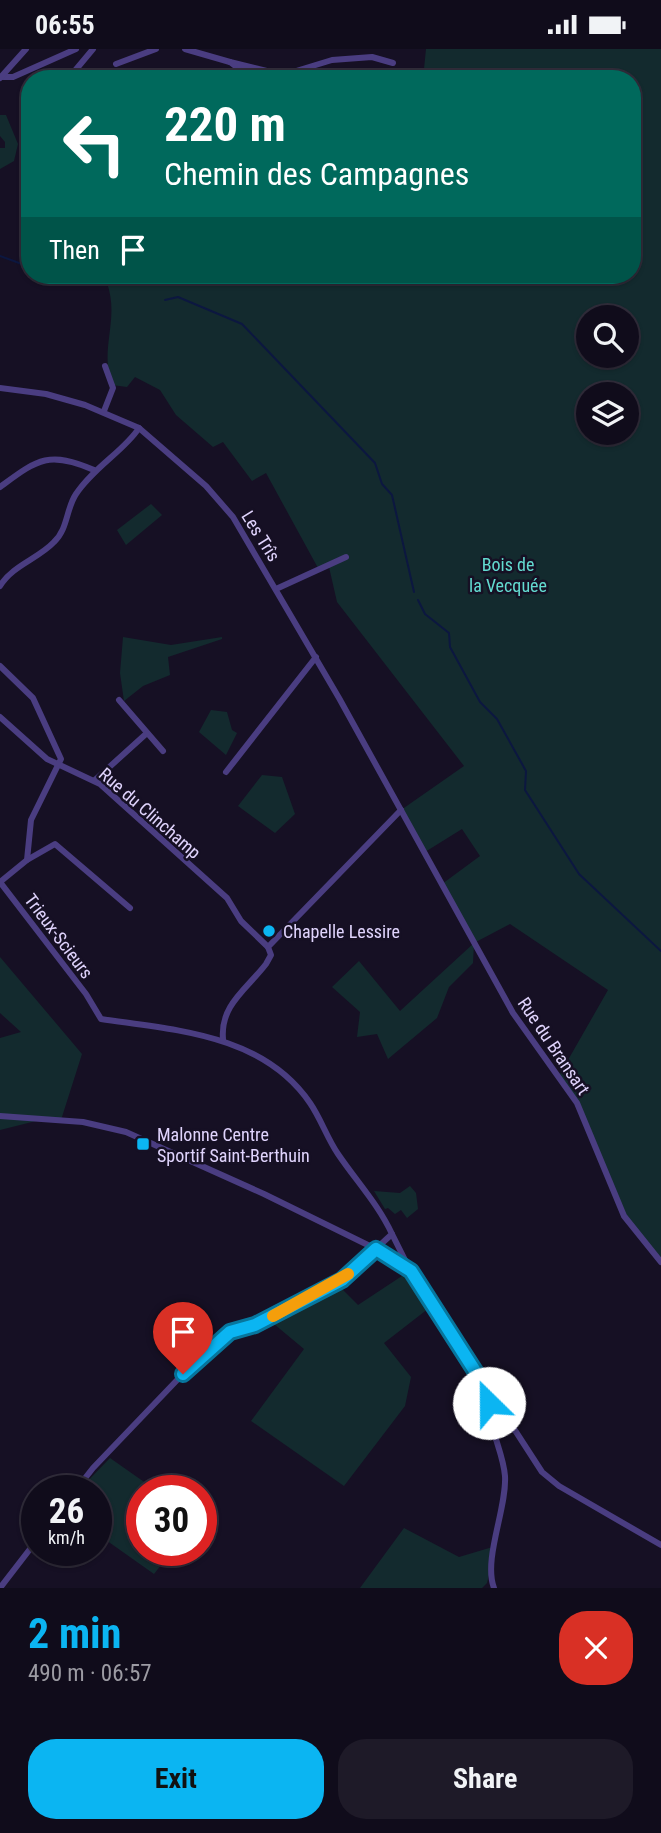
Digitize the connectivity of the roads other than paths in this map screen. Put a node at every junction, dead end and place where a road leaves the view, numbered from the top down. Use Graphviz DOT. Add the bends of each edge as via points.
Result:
graph roads {
  1 [pos="26,49"];
  2 [pos="76,49"];
  3 [pos="93,49"];
  4 [pos="156,49"];
  5 [pos="185,49"];
  6 [pos="230,62"];
  7 [pos="394,63"];
  8 [pos="116,64"];
  9 [pos="30,70"];
  10 [pos="76,70"];
  11 [pos="240,70"];
  12 [pos="263,70"];
  13 [pos="299,70"];
  14 [pos="21,74"];
  15 [pos="1,78"];
  16 [pos="105,366"];
  17 [pos="0,388"];
  18 [pos="104,411"];
  19 [pos="139,428"];
  20 [pos="94,470"];
  21 [pos="0,487"];
  22 [pos="346,557"];
  23 [pos="0,586"];
  24 [pos="276,589"];
  25 [pos="316,657"];
  26 [pos="0,666"];
  27 [pos="119,700"];
  28 [pos="0,717"];
  29 [pos="147,733"];
  30 [pos="163,751"];
  31 [pos="59,764"];
  32 [pos="226,772"];
  33 [pos="94,781"];
  34 [pos="401,810"];
  35 [pos="27,860"];
  36 [pos="130,908"];
  37 [pos="268,947"];
  38 [pos="223,1039"];
  39 [pos="0,1116"];
  40 [pos="392,1234"];
  41 [pos="376,1249"];
  42 [pos="661,1262"];
  43 [pos="411,1271"];
  44 [pos="491,1396"];
  45 [pos="90,1475"];
  46 [pos="661,1545"];
  47 [pos="21,1561"];
  48 [pos="0,1588"];
  49 [pos="495,1588"];
  1 -- 15 [label="street"];
  2 -- 9 [label="street"];
  3 -- 10 [label="street"];
  4 -- 8 [label="street"];
  5 -- 6 [label="street"];
  6 -- 11 [label="street"];
  6 -- 12 [label="street"];
  7 -- 13 [label="street" via="372,57 332,60"];
  14 -- 15 [label="street"];
  16 -- 18 [label="street" via="113,388"];
  17 -- 18 [label="street, Les Trîs" via="46,394"];
  18 -- 19 [label="street, Les Trîs"];
  19 -- 20 [label="street"];
  19 -- 24 [label="street, Les Trîs" via="217,497"];
  20 -- 21 [label="street" via="76,462 44,460 27,466"];
  20 -- 23 [label="street" via="75,496 60,535"];
  22 -- 24 [label="street"];
  24 -- 25 [label="street, Les Trîs"];
  25 -- 32 [label="street"];
  25 -- 34 [label="street, Les Trîs"];
  26 -- 31 [label="street" via="33,698 61,759"];
  27 -- 29 [label="street"];
  28 -- 31 [label="street, Rue du Clinchamp" via="43,756"];
  29 -- 30 [label="street"];
  29 -- 33 [label="street"];
  31 -- 33 [label="street, Rue du Clinchamp"];
  31 -- 35 [label="street" via="31,820"];
  33 -- 37 [label="street, Rue du Clinchamp" via="227,898 241,921"];
  34 -- 37 [label="street"];
  34 -- 42 [label="street, Rue du Bransart" via="513,1013 578,1103 624,1216"];
  35 -- 36 [label="street" via="55,845"];
  35 -- 38 [label="street, Trieux-Scieurs" via="1,882 86,994 97,1016"];
  37 -- 38 [label="street" via="271,955 266,964 226,1011"];
  38 -- 40 [label="street" via="264,1062 301,1092 336,1152 377,1204"];
  39 -- 41 [label="street" via="83,1122 126,1132"];
  40 -- 41 [label="street"];
  40 -- 43 [label="street"];
  41 -- 43 [label="street"];
  41 -- 45 [label="street" via="342,1280 255,1325 230,1332 202,1354"];
  43 -- 44 [label="street"];
  44 -- 46 [label="street" via="547,1477"];
  44 -- 49 [label="street" via="494,1434 505,1476 493,1565"];
  47 -- 48 [label="street"];
}
